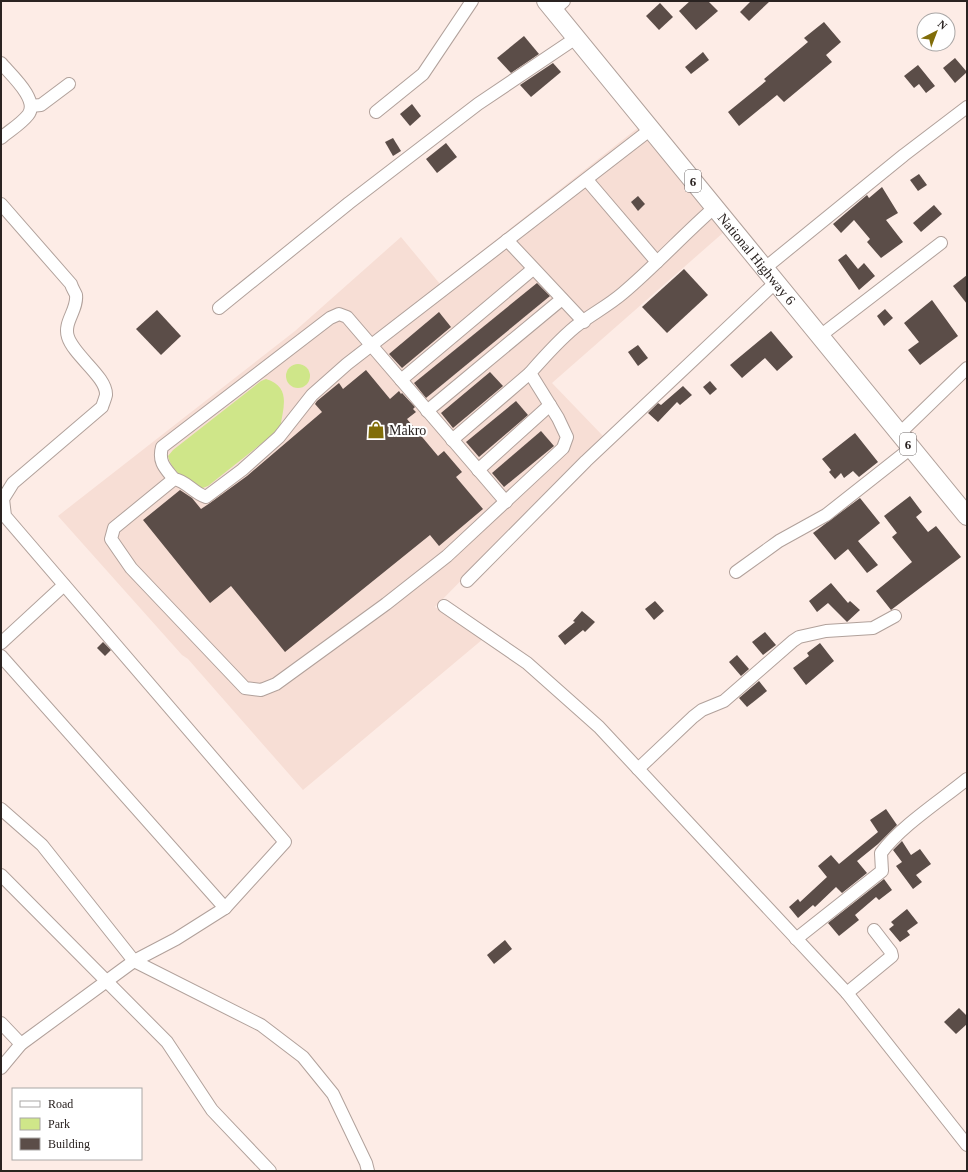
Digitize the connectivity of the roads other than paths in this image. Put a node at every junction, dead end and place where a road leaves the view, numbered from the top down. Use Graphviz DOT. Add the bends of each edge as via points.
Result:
graph roads {
  1 [pos="472,1"];
  2 [pos="555,4"];
  3 [pos="576,38"];
  4 [pos="1,63"];
  5 [pos="69,84"];
  6 [pos="31,106"];
  7 [pos="967,107"];
  8 [pos="376,112"];
  9 [pos="651,129"];
  10 [pos="1,138"];
  11 [pos="586,180"];
  12 [pos="1,204"];
  13 [pos="714,207"];
  14 [pos="507,240"];
  15 [pos="941,243"];
  16 [pos="657,262"];
  17 [pos="765,268"];
  18 [pos="533,269"];
  19 [pos="776,282"];
  20 [pos="562,298"];
  21 [pos="219,308"];
  22 [pos="584,322"];
  23 [pos="820,336"];
  24 [pos="371,346"];
  25 [pos="967,368"];
  26 [pos="530,373"];
  27 [pos="401,380"];
  28 [pos="550,405"];
  29 [pos="427,411"];
  30 [pos="900,433"];
  31 [pos="452,440"];
  32 [pos="912,448"];
  33 [pos="478,470"];
  34 [pos="174,479"];
  35 [pos="506,502"];
  36 [pos="967,516"];
  37 [pos="736,572"];
  38 [pos="467,581"];
  39 [pos="64,584"];
  40 [pos="444,606"];
  41 [pos="895,616"];
  42 [pos="1,643"];
  43 [pos="1,656"];
  44 [pos="638,769"];
  45 [pos="967,779"];
  46 [pos="1,809"];
  47 [pos="1,875"];
  48 [pos="225,908"];
  49 [pos="874,930"];
  50 [pos="796,939"];
  51 [pos="134,961"];
  52 [pos="107,980"];
  53 [pos="847,993"];
  54 [pos="1,1023"];
  55 [pos="20,1044"];
  56 [pos="1,1068"];
  57 [pos="967,1145"];
  58 [pos="270,1171"];
  59 [pos="368,1171"];
  1 -- 8 [label="street" via="423,74"];
  2 -- 3 [label="highway, National Highway 6 / 6"];
  3 -- 9 [label="highway, National Highway 6 / 6"];
  3 -- 21 [label="street" via="478,104 349,203"];
  4 -- 6 [label="street" via="28,96"];
  5 -- 6 [label="street" via="41,105"];
  6 -- 10 [label="street" via="28,115"];
  7 -- 17 [label="street"];
  9 -- 11 [label="street"];
  9 -- 13 [label="highway, National Highway 6 / 6"];
  11 -- 14 [label="street"];
  11 -- 16 [label="street"];
  12 -- 39 [label="street" via="71,284 76,296 67,336 103,384 106,395 102,407 13,483 4,499 5,516"];
  13 -- 16 [label="street"];
  13 -- 17 [label="highway, National Highway 6 / 6"];
  14 -- 18 [label="street"];
  14 -- 24 [label="street"];
  15 -- 23 [label="street"];
  16 -- 22 [label="street" via="614,301"];
  17 -- 19 [label="highway, National Highway 6 / 6"];
  18 -- 20 [label="street"];
  18 -- 27 [label="street"];
  19 -- 23 [label="highway, National Highway 6 / 6"];
  19 -- 38 [label="street" via="586,461"];
  20 -- 22 [label="street"];
  20 -- 29 [label="street"];
  22 -- 26 [label="street" via="549,351"];
  23 -- 30 [label="highway, National Highway 6 / 6"];
  24 -- 27 [label="street"];
  24 -- 34 [label="street" via="312,395 279,437 242,470 206,497 198,495 181,480"];
  24 -- 34 [label="street" via="347,317 339,314 330,318 162,447 161,462"];
  25 -- 30 [label="street"];
  26 -- 28 [label="street"];
  26 -- 31 [label="street"];
  27 -- 29 [label="street"];
  28 -- 33 [label="street"];
  28 -- 35 [label="street" via="567,437 563,448"];
  29 -- 31 [label="street"];
  30 -- 32 [label="highway, National Highway 6 / 6"];
  31 -- 33 [label="street"];
  32 -- 36 [label="highway, National Highway 6 / 6"];
  32 -- 37 [label="street" via="826,515 779,541"];
  33 -- 35 [label="street"];
  34 -- 35 [label="street" via="114,528 111,540 131,568 245,688 261,690 276,684 386,604 446,556"];
  39 -- 42 [label="street"];
  39 -- 48 [label="street" via="285,842"];
  40 -- 44 [label="street" via="527,663 599,727"];
  41 -- 44 [label="street" via="873,628 809,634 792,641 724,701 702,710 693,717"];
  43 -- 48 [label="street"];
  44 -- 50 [label="street"];
  45 -- 50 [label="street" via="886,847 881,853 882,871"];
  46 -- 51 [label="street" via="42,845"];
  47 -- 52 [label="street"];
  48 -- 51 [label="street" via="176,939"];
  49 -- 53 [label="street" via="892,956"];
  50 -- 53 [label="street"];
  51 -- 52 [label="street"];
  51 -- 59 [label="street" via="261,1025 303,1057 333,1094"];
  52 -- 55 [label="street"];
  52 -- 58 [label="street" via="167,1042 212,1110"];
  53 -- 57 [label="street"];
  54 -- 55 [label="street"];
  55 -- 56 [label="street"];
}
